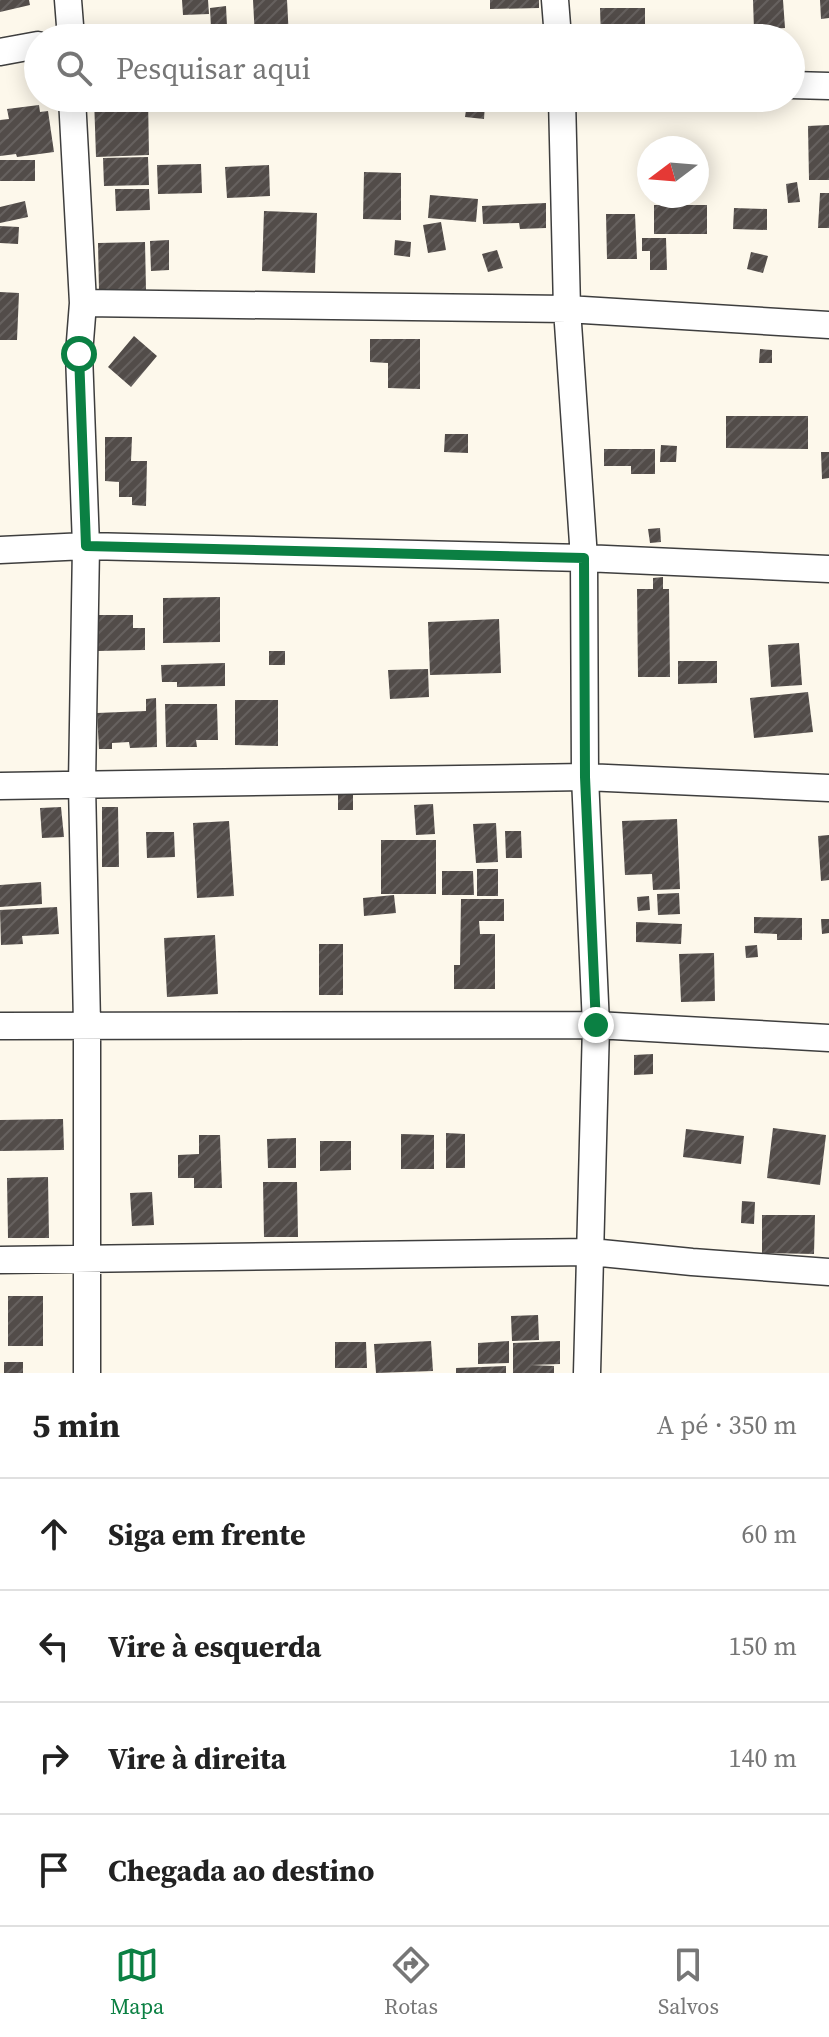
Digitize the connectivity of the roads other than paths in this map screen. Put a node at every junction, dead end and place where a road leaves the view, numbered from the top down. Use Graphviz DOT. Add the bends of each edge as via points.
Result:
graph roads {
  1 [pos="68,0"];
  2 [pos="555,0"];
  3 [pos="70,24"];
  4 [pos="557,24"];
  5 [pos="24,48"];
  6 [pos="0,52"];
  7 [pos="805,85"];
  8 [pos="829,86"];
  9 [pos="73,112"];
  10 [pos="562,112"];
  11 [pos="83,303"];
  12 [pos="567,309"];
  13 [pos="829,325"];
  14 [pos="86,546"];
  15 [pos="0,550"];
  16 [pos="584,558"];
  17 [pos="829,569"];
  18 [pos="585,777"];
  19 [pos="82,784"];
  20 [pos="0,786"];
  21 [pos="829,788"];
  22 [pos="87,1024"];
  23 [pos="596,1025"];
  24 [pos="0,1026"];
  25 [pos="829,1038"];
  26 [pos="591,1252"];
  27 [pos="87,1258"];
  28 [pos="0,1260"];
  29 [pos="829,1272"];
  30 [pos="87,1373"];
  31 [pos="587,1373"];
  1 -- 3 [label="street"];
  2 -- 4 [label="street"];
  5 -- 6 [label="street"];
  7 -- 8 [label="street"];
  9 -- 11 [label="street"];
  10 -- 12 [label="street"];
  11 -- 12 [label="street"];
  11 -- 14 [label="street" via="79,354"];
  12 -- 13 [label="street"];
  12 -- 16 [label="street"];
  14 -- 15 [label="street"];
  14 -- 16 [label="street"];
  14 -- 19 [label="street"];
  16 -- 17 [label="street"];
  16 -- 18 [label="street"];
  18 -- 19 [label="street"];
  18 -- 21 [label="street"];
  18 -- 23 [label="street"];
  19 -- 20 [label="street"];
  19 -- 22 [label="street"];
  22 -- 23 [label="street"];
  22 -- 24 [label="street"];
  22 -- 27 [label="street"];
  23 -- 25 [label="street"];
  23 -- 26 [label="street"];
  26 -- 27 [label="street"];
  26 -- 29 [label="street"];
  26 -- 31 [label="street"];
  27 -- 28 [label="street"];
  27 -- 30 [label="street"];
}
